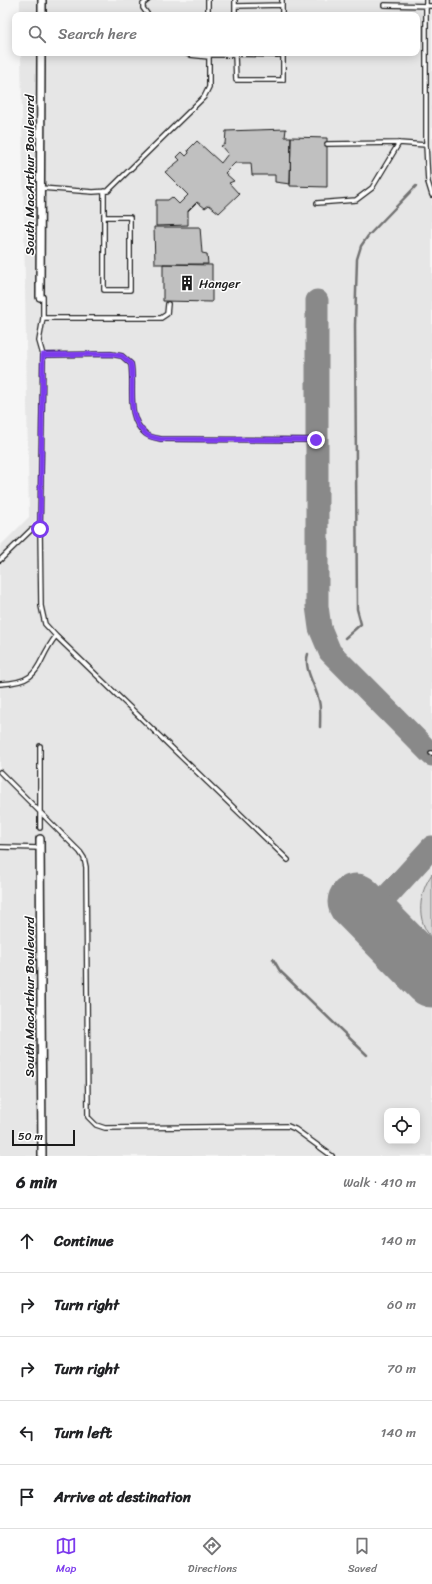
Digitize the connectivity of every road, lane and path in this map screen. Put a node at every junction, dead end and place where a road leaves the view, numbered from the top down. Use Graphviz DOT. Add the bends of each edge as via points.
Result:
graph roads {
  1 [pos="42,0"];
  2 [pos="148,0"];
  3 [pos="208,0"];
  4 [pos="235,0"];
  5 [pos="282,0"];
  6 [pos="426,0"];
  7 [pos="282,5"];
  8 [pos="384,5"];
  9 [pos="235,6"];
  10 [pos="426,6"];
  11 [pos="432,6"];
  12 [pos="42,12"];
  13 [pos="146,12"];
  14 [pos="208,12"];
  15 [pos="235,12"];
  16 [pos="282,12"];
  17 [pos="41,56"];
  18 [pos="209,56"];
  19 [pos="235,56"];
  20 [pos="283,56"];
  21 [pos="399,143"];
  22 [pos="327,144"];
  23 [pos="426,145"];
  24 [pos="41,188"];
  25 [pos="104,191"];
  26 [pos="432,195"];
  27 [pos="317,203"];
  28 [pos="104,217"];
  29 [pos="42,297"];
  30 [pos="168,304"];
  31 [pos="43,318"];
  32 [pos="43,355"];
  33 [pos="316,440"];
  34 [pos="40,529"];
  35 [pos="0,560"];
  36 [pos="56,636"];
  37 [pos="0,684"];
  38 [pos="40,746"];
  39 [pos="0,772"];
  40 [pos="40,813"];
  41 [pos="40,828"];
  42 [pos="40,839"];
  43 [pos="0,847"];
  44 [pos="40,848"];
  45 [pos="288,860"];
  46 [pos="42,1156"];
  47 [pos="332,1156"];
  1 -- 12 [label="street"];
  2 -- 13 [label="lane" via="143,4"];
  3 -- 14 [label="lane"];
  4 -- 9 [label="lane"];
  5 -- 7 [label="lane"];
  6 -- 10 [label="lane"];
  7 -- 9 [label="lane"];
  7 -- 16 [label="lane"];
  8 -- 10 [label="lane"];
  9 -- 15 [label="lane"];
  10 -- 11 [label="lane"];
  10 -- 23 [label="lane"];
  17 -- 24 [label="street, South MacArthur Boulevard"];
  18 -- 25 [label="lane" via="209,87 204,97 108,191"];
  19 -- 20 [label="lane" via="236,80 283,80"];
  21 -- 22 [label="lane"];
  21 -- 23 [label="lane"];
  21 -- 27 [label="lane" via="367,192 356,200"];
  23 -- 26 [label="lane" via="428,182"];
  24 -- 25 [label="lane"];
  24 -- 29 [label="street, South MacArthur Boulevard"];
  25 -- 28 [label="lane"];
  28 -- 28 [label="lane" via="104,290 130,290 130,217"];
  29 -- 31 [label="lane"];
  30 -- 31 [label="lane" via="167,314 160,318"];
  31 -- 32 [label="lane" via="39,341"];
  32 -- 33 [label="lane" via="122,356 131,364 136,424 147,435 160,439"];
  32 -- 34 [label="lane"];
  34 -- 35 [label="lane" via="31,530"];
  34 -- 36 [label="lane" via="41,606 45,624"];
  36 -- 37 [label="lane" via="32,677 19,682"];
  36 -- 45 [label="lane"];
  38 -- 40 [label="lane"];
  39 -- 40 [label="lane"];
  40 -- 41 [label="lane"];
  40 -- 47 [label="lane" via="80,852 86,867 88,1117 96,1125 106,1128 288,1126"];
  42 -- 44 [label="street, South MacArthur Boulevard"];
  43 -- 44 [label="lane"];
  44 -- 46 [label="street, South MacArthur Boulevard"];
}
